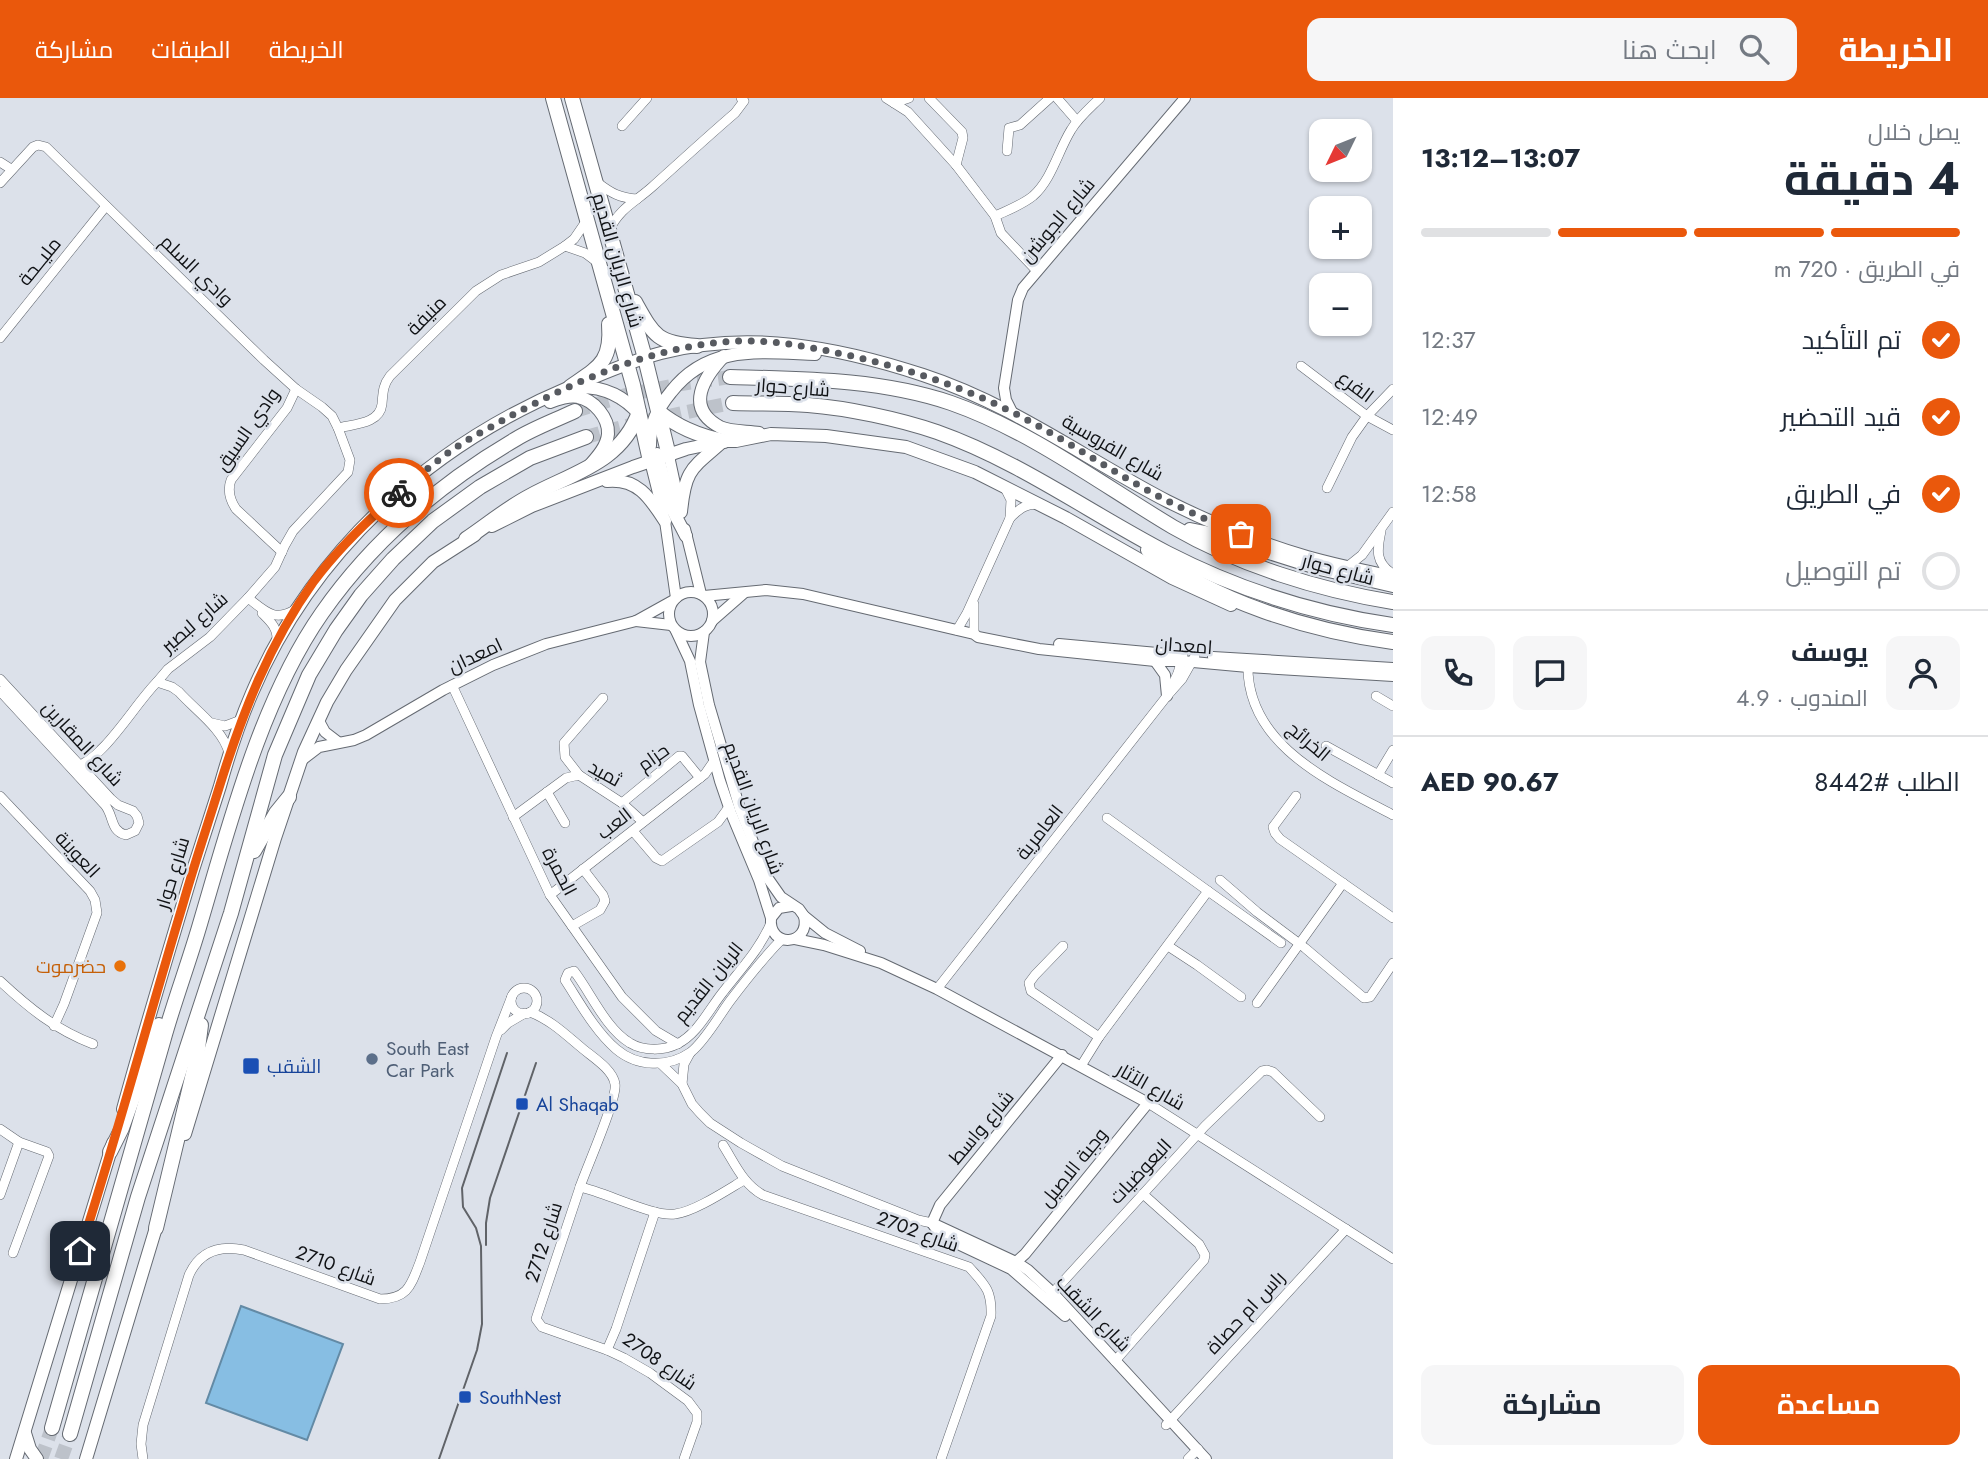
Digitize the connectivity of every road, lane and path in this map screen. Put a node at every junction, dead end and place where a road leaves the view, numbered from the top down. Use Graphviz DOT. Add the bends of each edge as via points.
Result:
graph roads {
  1 [pos="552,98"];
  2 [pos="572,98"];
  3 [pos="647,98"];
  4 [pos="741,98"];
  5 [pos="909,98"];
  6 [pos="929,98"];
  7 [pos="1050,98"];
  8 [pos="1057,98"];
  9 [pos="1100,98"];
  10 [pos="1185,98"];
  11 [pos="890,101"];
  12 [pos="1077,121"];
  13 [pos="622,126"];
  14 [pos="1007,151"];
  15 [pos="0,162"];
  16 [pos="956,165"];
  17 [pos="11,169"];
  18 [pos="596,181"];
  19 [pos="0,183"];
  20 [pos="637,199"];
  21 [pos="106,206"];
  22 [pos="995,216"];
  23 [pos="587,220"];
  24 [pos="609,230"];
  25 [pos="565,246"];
  26 [pos="600,265"];
  27 [pos="1037,270"];
  28 [pos="622,279"];
  29 [pos="605,285"];
  30 [pos="0,338"];
  31 [pos="697,346"];
  32 [pos="843,354"];
  33 [pos="724,356"];
  34 [pos="645,358"];
  35 [pos="627,364"];
  36 [pos="1301,366"];
  37 [pos="730,377"];
  38 [pos="570,387"];
  39 [pos="1004,388"];
  40 [pos="296,389"];
  41 [pos="1393,389"];
  42 [pos="638,390"];
  43 [pos="982,398"];
  44 [pos="733,403"];
  45 [pos="575,411"];
  46 [pos="658,411"];
  47 [pos="1012,412"];
  48 [pos="638,413"];
  49 [pos="1367,416"];
  50 [pos="507,418"];
  51 [pos="338,428"];
  52 [pos="650,430"];
  53 [pos="1393,430"];
  54 [pos="771,434"];
  55 [pos="586,437"];
  56 [pos="724,441"];
  57 [pos="659,459"];
  58 [pos="586,469"];
  59 [pos="593,482"];
  60 [pos="1004,486"];
  61 [pos="1327,488"];
  62 [pos="1038,504"];
  63 [pos="681,512"];
  64 [pos="1393,512"];
  65 [pos="1010,518"];
  66 [pos="665,521"];
  67 [pos="1111,521"];
  68 [pos="1383,526"];
  69 [pos="1175,528"];
  70 [pos="686,536"];
  71 [pos="467,539"];
  72 [pos="282,552"];
  73 [pos="1347,566"];
  74 [pos="1393,576"];
  75 [pos="1393,585"];
  76 [pos="747,591"];
  77 [pos="703,595"];
  78 [pos="248,598"];
  79 [pos="974,599"];
  80 [pos="674,600"];
  81 [pos="1393,602"];
  82 [pos="258,605"];
  83 [pos="297,608"];
  84 [pos="636,621"];
  85 [pos="712,621"];
  86 [pos="1393,625"];
  87 [pos="673,628"];
  88 [pos="957,630"];
  89 [pos="704,632"];
  90 [pos="974,634"];
  91 [pos="1393,642"];
  92 [pos="276,643"];
  93 [pos="1393,648"];
  94 [pos="1188,659"];
  95 [pos="1155,661"];
  96 [pos="1248,663"];
  97 [pos="1393,668"];
  98 [pos="1393,676"];
  99 [pos="0,679"];
  100 [pos="157,682"];
  101 [pos="452,685"];
  102 [pos="3,693"];
  103 [pos="1167,696"];
  104 [pos="1377,696"];
  105 [pos="603,698"];
  106 [pos="1393,706"];
  107 [pos="241,720"];
  108 [pos="319,721"];
  109 [pos="210,723"];
  110 [pos="338,742"];
  111 [pos="1326,747"];
  112 [pos="1393,750"];
  113 [pos="229,754"];
  114 [pos="302,760"];
  115 [pos="714,761"];
  116 [pos="75,766"];
  117 [pos="579,775"];
  118 [pos="1378,775"];
  119 [pos="700,778"];
  120 [pos="720,781"];
  121 [pos="1393,783"];
  122 [pos="547,792"];
  123 [pos="0,796"];
  124 [pos="1296,796"];
  125 [pos="289,797"];
  126 [pos="622,803"];
  127 [pos="729,807"];
  128 [pos="1393,815"];
  129 [pos="513,817"];
  130 [pos="1107,818"];
  131 [pos="565,822"];
  132 [pos="643,822"];
  133 [pos="718,822"];
  134 [pos="737,827"];
  135 [pos="633,831"];
  136 [pos="583,869"];
  137 [pos="242,871"];
  138 [pos="1220,880"];
  139 [pos="1343,883"];
  140 [pos="1208,891"];
  141 [pos="550,895"];
  142 [pos="791,905"];
  143 [pos="804,915"];
  144 [pos="1393,918"];
  145 [pos="771,922"];
  146 [pos="572,926"];
  147 [pos="782,939"];
  148 [pos="795,939"];
  149 [pos="1281,943"];
  150 [pos="1300,944"];
  151 [pos="1063,946"];
  152 [pos="1168,946"];
  153 [pos="880,963"];
  154 [pos="1393,963"];
  155 [pos="183,977"];
  156 [pos="0,981"];
  157 [pos="206,986"];
  158 [pos="937,989"];
  159 [pos="512,996"];
  160 [pos="1241,997"];
  161 [pos="537,999"];
  162 [pos="1257,1003"];
  163 [pos="527,1013"];
  164 [pos="551,1022"];
  165 [pos="54,1026"];
  166 [pos="496,1037"];
  167 [pos="1099,1037"];
  168 [pos="93,1044"];
  169 [pos="678,1044"];
  170 [pos="691,1052"];
  171 [pos="1062,1055"];
  172 [pos="660,1064"];
  173 [pos="1081,1066"];
  174 [pos="682,1084"];
  175 [pos="1148,1103"];
  176 [pos="1320,1117"];
  177 [pos="0,1129"];
  178 [pos="1198,1134"];
  179 [pos="19,1142"];
  180 [pos="723,1145"];
  181 [pos="110,1152"];
  182 [pos="744,1180"];
  183 [pos="580,1187"];
  184 [pos="1143,1194"];
  185 [pos="0,1195"];
  186 [pos="654,1212"];
  187 [pos="932,1223"];
  188 [pos="156,1228"];
  189 [pos="1346,1229"];
  190 [pos="13,1253"];
  191 [pos="1025,1254"];
  192 [pos="1393,1259"];
  193 [pos="1016,1262"];
  194 [pos="1028,1270"];
  195 [pos="1050,1296"];
  196 [pos="607,1350"];
  197 [pos="1115,1361"];
  198 [pos="1168,1422"];
  199 [pos="52,1428"];
  200 [pos="24,1433"];
  201 [pos="70,1434"];
  202 [pos="88,1453"];
  203 [pos="1195,1455"];
  204 [pos="4,1459"];
  205 [pos="16,1459"];
  206 [pos="26,1459"];
  207 [pos="37,1459"];
  208 [pos="79,1459"];
  209 [pos="144,1459"];
  210 [pos="684,1459"];
  211 [pos="941,1459"];
  212 [pos="1206,1459"];
  1 -- 23 [label="highway, شارع الريان القديم"];
  2 -- 18 [label="highway, شارع الريان القديم"];
  3 -- 13 [label="street"];
  4 -- 20 [label="street" via="744,102 735,113"];
  5 -- 11 [label="street"];
  6 -- 16 [label="street" via="962,132"];
  7 -- 14 [label="street" via="1020,125 1009,128"];
  8 -- 12 [label="street"];
  9 -- 12 [label="street"];
  10 -- 27 [label="street, شارع الجوشن"];
  11 -- 16 [label="street" via="908,112"];
  12 -- 22 [label="street" via="1035,194"];
  15 -- 17 [label="street"];
  16 -- 22 [label="street"];
  17 -- 19 [label="street"];
  17 -- 21 [label="street, وادي السلم" via="30,149 46,147"];
  18 -- 20 [label="street" via="610,193"];
  18 -- 24 [label="highway, شارع الريان القديم"];
  20 -- 24 [label="street" via="625,207"];
  21 -- 30 [label="street, مليــحة"];
  21 -- 40 [label="street, وادي السلم"];
  22 -- 27 [label="street" via="1001,233"];
  23 -- 25 [label="street, منيفة"];
  23 -- 26 [label="highway, شارع الريان القديم"];
  24 -- 28 [label="highway, شارع الريان القديم"];
  25 -- 26 [label="street"];
  25 -- 51 [label="street, منيفة" via="476,291 390,376 377,415"];
  26 -- 29 [label="highway, شارع الريان القديم"];
  27 -- 39 [label="street, شارع الجوشن" via="1018,300"];
  28 -- 31 [label="highway" via="654,334 666,342"];
  28 -- 34 [label="highway, شارع الريان القديم"];
  29 -- 35 [label="highway, شارع الريان القديم"];
  29 -- 38 [label="highway" via="609,352 594,371"];
  31 -- 32 [label="main road, شارع الفروسية" via="762,341"];
  31 -- 34 [label="main road, شارع الفروسية"];
  32 -- 33 [label="main road"];
  32 -- 43 [label="main road, شارع الفروسية" via="927,376"];
  33 -- 46 [label="main road" via="692,370"];
  33 -- 54 [label="main road" via="701,388 705,412 720,427"];
  34 -- 35 [label="main road, شارع الفروسية"];
  34 -- 42 [label="highway"];
  34 -- 46 [label="highway, شارع الريان القديم"];
  35 -- 38 [label="main road, شارع الفروسية"];
  35 -- 42 [label="highway, شارع الريان القديم"];
  36 -- 49 [label="street, الفرع"];
  37 -- 69 [label="highway, شارع حوار" via="882,386 950,403 1016,432"];
  38 -- 48 [label="main road" via="608,391"];
  38 -- 50 [label="main road, شارع حوار"];
  39 -- 43 [label="street"];
  39 -- 47 [label="street, شارع الجوشن"];
  40 -- 51 [label="street, وادي السلم" via="327,411"];
  40 -- 72 [label="street, وادي السيق" via="287,408 228,486 236,509"];
  41 -- 49 [label="street"];
  42 -- 46 [label="highway"];
  42 -- 48 [label="highway, شارع الريان القديم"];
  43 -- 47 [label="main road, شارع الفروسية"];
  44 -- 67 [label="highway, شارع حوار" via="808,405 873,415 937,432 1000,459"];
  45 -- 155 [label="highway" via="518,438 421,504 380,543 321,615 291,664 256,747"];
  46 -- 52 [label="main road"];
  46 -- 56 [label="highway" via="676,425"];
  46 -- 57 [label="highway, شارع الريان القديم"];
  47 -- 73 [label="main road, شارع الفروسية" via="1189,512 1282,549"];
  48 -- 52 [label="main road"];
  48 -- 57 [label="highway, شارع الريان القديم"];
  48 -- 58 [label="highway" via="619,445"];
  49 -- 53 [label="street, الفرع"];
  49 -- 61 [label="street"];
  50 -- 58 [label="main road" via="554,400 577,397 592,404 603,416 608,433 599,455"];
  50 -- 83 [label="main road, شارع حوار" via="453,450 383,506 316,579"];
  51 -- 72 [label="street" via="350,460 348,472 293,531"];
  52 -- 57 [label="main road"];
  54 -- 56 [label="main road"];
  54 -- 60 [label="main road" via="906,447"];
  55 -- 137 [label="highway" via="530,458 461,501 433,521 361,595 309,675 275,755"];
  56 -- 57 [label="main road"];
  56 -- 63 [label="main road" via="691,469"];
  57 -- 59 [label="main road"];
  57 -- 63 [label="street, شارع الريان القديم"];
  57 -- 66 [label="street, شارع الريان القديم"];
  57 -- 70 [label="main road" via="672,509"];
  58 -- 71 [label="highway" via="528,496"];
  59 -- 66 [label="main road" via="619,480 634,485 644,491"];
  59 -- 71 [label="main road"];
  60 -- 62 [label="main road"];
  60 -- 65 [label="street" via="1011,500"];
  62 -- 65 [label="street" via="1023,506"];
  62 -- 93 [label="main road" via="1233,606 1308,631"];
  63 -- 70 [label="street, شارع الريان القديم"];
  64 -- 68 [label="street"];
  65 -- 79 [label="street"];
  66 -- 80 [label="street, شارع الريان القديم"];
  67 -- 86 [label="highway, شارع حوار" via="1249,589"];
  67 -- 91 [label="highway" via="1164,562 1236,602 1326,629"];
  68 -- 73 [label="street" via="1363,555"];
  68 -- 74 [label="street" via="1378,558"];
  69 -- 75 [label="highway"];
  69 -- 81 [label="highway, شارع حوار" via="1309,583"];
  70 -- 77 [label="street, شارع الريان القديم"];
  71 -- 108 [label="main road" via="433,562 395,600 346,670"];
  72 -- 78 [label="street"];
  73 -- 74 [label="main road, شارع الفروسية"];
  76 -- 77 [label="street, امعدان"];
  76 -- 85 [label="street"];
  76 -- 88 [label="street, امعدان" via="803,594"];
  77 -- 80 [label="street" via="689,592"];
  77 -- 85 [label="street" via="713,610"];
  78 -- 82 [label="street, شارع لبصير"];
  78 -- 100 [label="street, شارع لبصير"];
  79 -- 88 [label="street"];
  79 -- 90 [label="street"];
  80 -- 84 [label="street, امعدان"];
  80 -- 87 [label="street" via="669,611"];
  82 -- 83 [label="street, شارع لبصير" via="280,616"];
  82 -- 92 [label="street, شارع لبصير" via="275,626"];
  83 -- 92 [label="main road, شارع حوار"];
  84 -- 87 [label="street, امعدان"];
  84 -- 101 [label="street, امعدان" via="546,644"];
  85 -- 89 [label="street"];
  87 -- 89 [label="street" via="687,636"];
  87 -- 115 [label="street, شارع الريان القديم" via="690,661"];
  88 -- 90 [label="street, امعدان"];
  89 -- 142 [label="street, شارع الريان القديم" via="701,669 725,764 767,877"];
  90 -- 94 [label="street, امعدان"];
  90 -- 95 [label="street, امعدان" via="1039,649"];
  92 -- 107 [label="main road, شارع حوار"];
  94 -- 95 [label="street, امعدان"];
  94 -- 96 [label="street, امعدان"];
  94 -- 103 [label="street"];
  95 -- 103 [label="street" via="1165,675"];
  96 -- 97 [label="street, امعدان"];
  96 -- 98 [label="street, امعدان"];
  96 -- 128 [label="street, الخرائج" via="1252,698 1261,719 1282,745 1331,782"];
  99 -- 102 [label="street, شارع المقارين"];
  100 -- 109 [label="street, شارع لبصير" via="175,689"];
  100 -- 116 [label="street, شارع لبصير" via="109,740"];
  101 -- 110 [label="street, امعدان" via="366,735"];
  101 -- 129 [label="street, الحمرة"];
  102 -- 116 [label="street, شارع المقارين"];
  103 -- 158 [label="street, العامرية"];
  104 -- 106 [label="street"];
  105 -- 117 [label="street" via="564,743 565,757"];
  107 -- 109 [label="street" via="225,726"];
  107 -- 113 [label="main road, شارع حوار"];
  108 -- 110 [label="street"];
  108 -- 114 [label="main road"];
  109 -- 113 [label="street, شارع لبصير" via="222,735"];
  110 -- 114 [label="street, امعدان" via="319,747"];
  111 -- 118 [label="street"];
  112 -- 118 [label="street"];
  113 -- 181 [label="main road, شارع حوار"];
  114 -- 125 [label="main road"];
  115 -- 119 [label="street, العب"];
  115 -- 120 [label="street, شارع الريان القديم"];
  116 -- 116 [label="street, شارع المقارين" via="108,809 117,831 125,835 135,831 139,822 135,813 111,799"];
  117 -- 122 [label="street, ثميد"];
  117 -- 126 [label="street, ثميد"];
  118 -- 121 [label="street"];
  119 -- 120 [label="street"];
  119 -- 126 [label="street, حزام" via="679,756"];
  119 -- 132 [label="street, العب"];
  120 -- 127 [label="street, شارع الريان القديم"];
  122 -- 129 [label="street, ثميد"];
  122 -- 131 [label="street"];
  123 -- 165 [label="street, العوينة" via="90,891 97,905"];
  124 -- 139 [label="street" via="1273,827 1275,833"];
  125 -- 137 [label="highway"];
  125 -- 188 [label="main road"];
  126 -- 132 [label="street, ثميد"];
  127 -- 133 [label="street"];
  127 -- 134 [label="street, شارع الريان القديم"];
  129 -- 141 [label="street, الحمرة"];
  130 -- 140 [label="street"];
  132 -- 135 [label="street, العب"];
  133 -- 134 [label="street"];
  133 -- 135 [label="street" via="662,861"];
  134 -- 145 [label="street, شارع الريان القديم" via="760,880"];
  135 -- 136 [label="street, العب"];
  136 -- 141 [label="street, العب"];
  136 -- 146 [label="street" via="605,901 600,910"];
  137 -- 157 [label="highway"];
  138 -- 150 [label="street"];
  139 -- 144 [label="street"];
  139 -- 150 [label="street"];
  140 -- 149 [label="street"];
  140 -- 152 [label="street"];
  141 -- 146 [label="street, الحمرة"];
  142 -- 143 [label="street"];
  142 -- 145 [label="street" via="774,912"];
  143 -- 148 [label="street" via="803,932"];
  143 -- 153 [label="street, شارع الآثار" via="825,933"];
  145 -- 147 [label="street" via="774,934"];
  145 -- 169 [label="street, الريان القديم" via="755,952"];
  146 -- 169 [label="street, الحمرة" via="622,997 656,1031"];
  147 -- 148 [label="street"];
  147 -- 170 [label="street, الريان القديم"];
  148 -- 153 [label="street, شارع الآثار"];
  150 -- 154 [label="street" via="1364,998 1370,997"];
  150 -- 162 [label="street"];
  151 -- 167 [label="street" via="1029,983 1031,991"];
  152 -- 160 [label="street"];
  152 -- 167 [label="street"];
  153 -- 158 [label="street, شارع الآثار"];
  155 -- 181 [label="highway" via="163,1015"];
  155 -- 199 [label="highway"];
  156 -- 165 [label="street"];
  157 -- 188 [label="highway" via="197,1057"];
  157 -- 201 [label="highway" via="138,1197"];
  158 -- 171 [label="street, شارع الآثار"];
  159 -- 161 [label="street" via="528,988"];
  159 -- 163 [label="street" via="513,1006"];
  159 -- 166 [label="street, شارع 2710"];
  161 -- 163 [label="street"];
  161 -- 164 [label="street"];
  163 -- 164 [label="street"];
  163 -- 166 [label="street" via="508,1023"];
  164 -- 183 [label="street" via="600,1063 615,1084"];
  165 -- 168 [label="street"];
  166 -- 209 [label="street, شارع 2710" via="408,1289 392,1299 380,1299 244,1250 225,1247 204,1254 189,1275 143,1425"];
  167 -- 173 [label="street"];
  169 -- 172 [label="street, الريان القديم" via="645,1049 630,1043 612,1027 574,971 568,973 565,980 614,1047 647,1064"];
  170 -- 172 [label="street, الريان القديم"];
  170 -- 174 [label="street"];
  171 -- 173 [label="street, شارع الآثار"];
  171 -- 187 [label="street, شارع واسط" via="940,1205"];
  172 -- 174 [label="street, شارع الشقب"];
  173 -- 175 [label="street, شارع الآثار"];
  174 -- 187 [label="street, شارع الشقب" via="692,1104 710,1123 751,1149 810,1178"];
  175 -- 178 [label="street, شارع الآثار"];
  175 -- 191 [label="street, وجبة الاصيل"];
  176 -- 178 [label="street, البعوضيات" via="1266,1070"];
  177 -- 179 [label="street"];
  178 -- 184 [label="street, البعوضيات"];
  178 -- 189 [label="street, شارع الآثار"];
  179 -- 185 [label="street"];
  179 -- 190 [label="street" via="49,1156"];
  180 -- 182 [label="street"];
  181 -- 200 [label="main road, شارع حوار"];
  182 -- 186 [label="street, شارع 2712" via="681,1212"];
  182 -- 211 [label="street, شارع 2702" via="763,1195 969,1267 987,1287 990,1316"];
  183 -- 186 [label="street, شارع 2712"];
  183 -- 196 [label="street, شارع 2712" via="537,1321 542,1327"];
  184 -- 195 [label="street, البعوضيات"];
  184 -- 197 [label="street" via="1199,1244 1205,1255"];
  186 -- 196 [label="street, شارع 2708"];
  187 -- 193 [label="street, شارع الشقب"];
  187 -- 195 [label="street, شارع الشقب" via="940,1236 1011,1269"];
  188 -- 202 [label="main road"];
  189 -- 192 [label="street, شارع الآثار"];
  189 -- 198 [label="street, راس ام حصاة"];
  191 -- 193 [label="street, وجبة الاصيل"];
  191 -- 194 [label="street"];
  193 -- 194 [label="street, شارع الشقب"];
  194 -- 195 [label="street, شارع الشقب"];
  195 -- 197 [label="street, شارع الشقب"];
  195 -- 198 [label="street, شارع الشقب"];
  196 -- 210 [label="street, شارع 2708" via="650,1373 694,1407 697,1422"];
  197 -- 198 [label="street, شارع الشقب"];
  198 -- 203 [label="street, شارع الشقب"];
  200 -- 204 [label="main road"];
  200 -- 205 [label="main road, شارع حوار"];
  200 -- 206 [label="main road"];
  200 -- 207 [label="main road"];
  202 -- 208 [label="main road"];
  203 -- 212 [label="street, شارع الشقب"];
}
